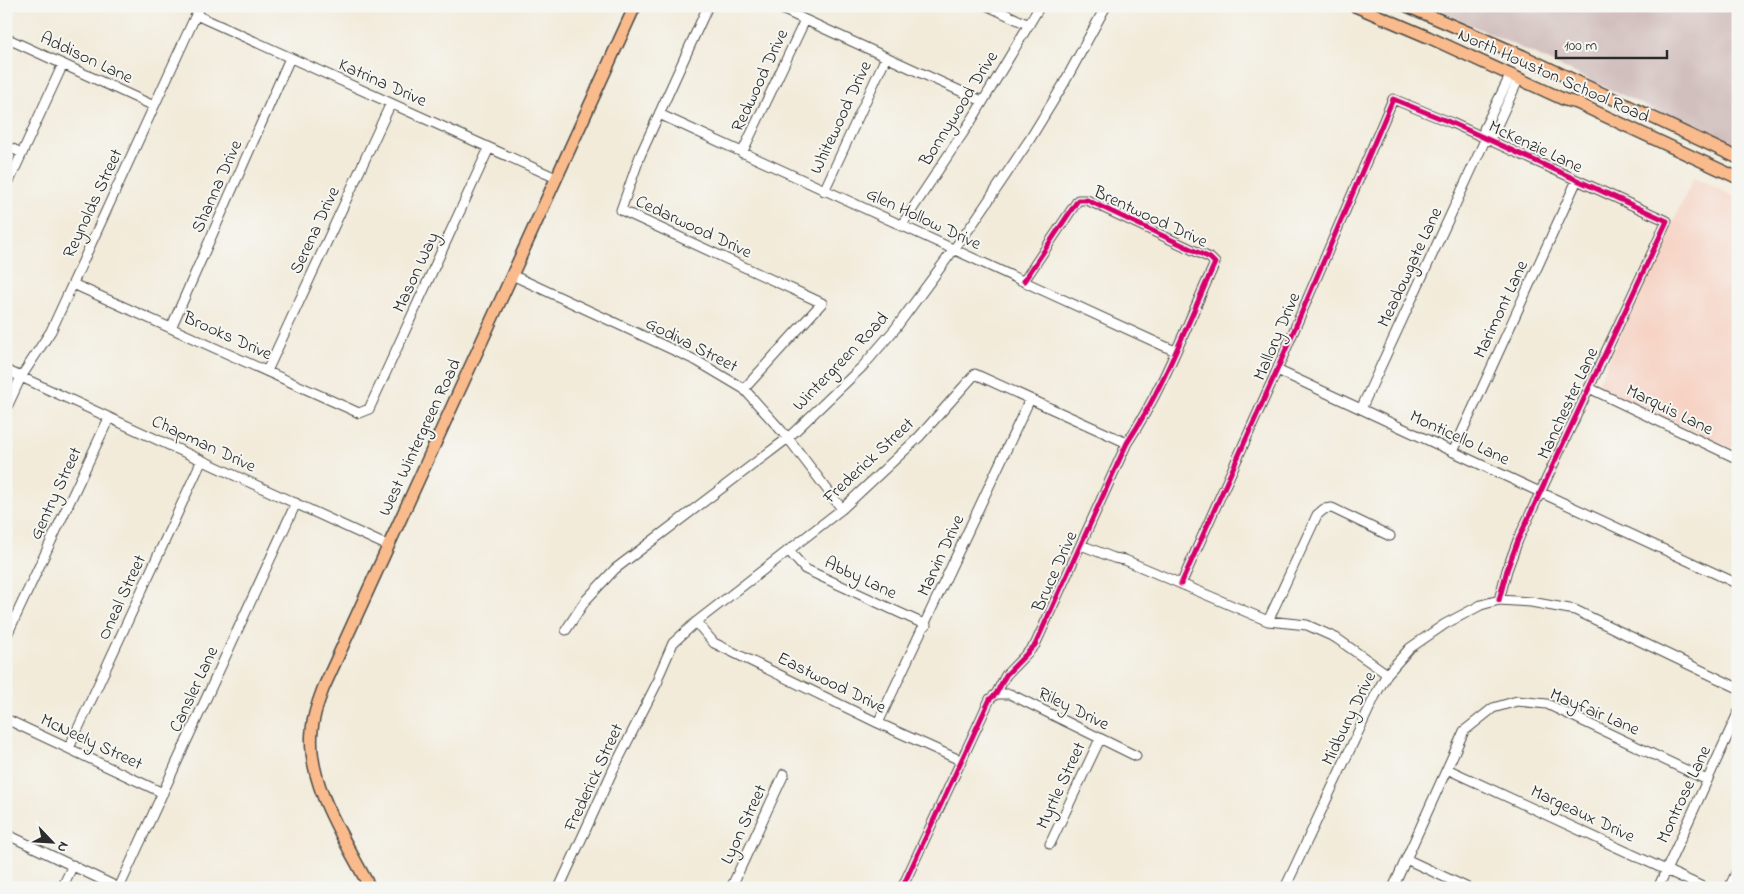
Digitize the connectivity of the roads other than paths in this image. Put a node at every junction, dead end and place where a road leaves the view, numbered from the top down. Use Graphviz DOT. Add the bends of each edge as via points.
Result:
graph roads {
  1 [pos="635,6"];
  2 [pos="708,6"];
  3 [pos="775,6"];
  4 [pos="988,6"];
  5 [pos="1040,6"];
  6 [pos="1106,6"];
  7 [pos="1355,6"];
  8 [pos="1407,6"];
  9 [pos="198,11"];
  10 [pos="805,20"];
  11 [pos="1029,25"];
  12 [pos="6,38"];
  13 [pos="1523,56"];
  14 [pos="886,57"];
  15 [pos="290,58"];
  16 [pos="63,64"];
  17 [pos="1515,76"];
  18 [pos="1393,99"];
  19 [pos="982,102"];
  20 [pos="391,104"];
  21 [pos="154,106"];
  22 [pos="660,114"];
  23 [pos="1486,138"];
  24 [pos="6,146"];
  25 [pos="490,148"];
  26 [pos="742,153"];
  27 [pos="22,154"];
  28 [pos="1738,158"];
  29 [pos="556,178"];
  30 [pos="1738,178"];
  31 [pos="1577,180"];
  32 [pos="6,188"];
  33 [pos="824,191"];
  34 [pos="1667,221"];
  35 [pos="901,226"];
  36 [pos="953,250"];
  37 [pos="1210,258"];
  38 [pos="512,275"];
  39 [pos="1024,281"];
  40 [pos="73,284"];
  41 [pos="171,328"];
  42 [pos="1175,351"];
  43 [pos="6,370"];
  44 [pos="1277,370"];
  45 [pos="267,371"];
  46 [pos="21,377"];
  47 [pos="1589,388"];
  48 [pos="744,389"];
  49 [pos="1030,399"];
  50 [pos="6,409"];
  51 [pos="369,409"];
  52 [pos="1361,409"];
  53 [pos="109,418"];
  54 [pos="788,438"];
  55 [pos="1127,442"];
  56 [pos="1453,452"];
  57 [pos="1738,459"];
  58 [pos="202,460"];
  59 [pos="1541,492"];
  60 [pos="296,503"];
  61 [pos="842,509"];
  62 [pos="1390,536"];
  63 [pos="1081,545"];
  64 [pos="388,546"];
  65 [pos="788,550"];
  66 [pos="1181,584"];
  67 [pos="1738,584"];
  68 [pos="1499,600"];
  69 [pos="1268,621"];
  70 [pos="696,622"];
  71 [pos="926,625"];
  72 [pos="566,630"];
  73 [pos="6,637"];
  74 [pos="1387,674"];
  75 [pos="1738,688"];
  76 [pos="996,694"];
  77 [pos="1738,714"];
  78 [pos="6,719"];
  79 [pos="878,723"];
  80 [pos="1100,739"];
  81 [pos="69,748"];
  82 [pos="1136,756"];
  83 [pos="962,761"];
  84 [pos="1447,768"];
  85 [pos="784,774"];
  86 [pos="1707,780"];
  87 [pos="163,793"];
  88 [pos="6,834"];
  89 [pos="1050,844"];
  90 [pos="1406,860"];
  91 [pos="73,865"];
  92 [pos="1738,869"];
  93 [pos="1666,870"];
  94 [pos="62,888"];
  95 [pos="119,888"];
  96 [pos="370,888"];
  97 [pos="559,888"];
  98 [pos="731,888"];
  99 [pos="902,888"];
  100 [pos="1285,888"];
  101 [pos="1393,888"];
  102 [pos="1468,888"];
  103 [pos="1658,888"];
  104 [pos="1705,888"];
  105 [pos="1729,888"];
  1 -- 29 [label="main road, West Wintergreen Road"];
  2 -- 22 [label="street, Cedarwood Drive"];
  3 -- 10 [label="street"];
  4 -- 11 [label="street"];
  5 -- 11 [label="street, Bonnywood Drive"];
  6 -- 36 [label="street, Wintergreen Road" via="1064,85"];
  7 -- 17 [label="main road, North Houston School Road"];
  8 -- 13 [label="main road, North Houston School Road"];
  9 -- 15 [label="street, Katrina Drive"];
  9 -- 21 [label="street, Reynolds Street"];
  10 -- 14 [label="street"];
  10 -- 26 [label="street, Redwood Drive"];
  11 -- 19 [label="street, Bonnywood Drive"];
  12 -- 16 [label="street, Addison Lane"];
  13 -- 17 [label="main road"];
  13 -- 28 [label="main road, North Houston School Road"];
  14 -- 19 [label="street"];
  14 -- 33 [label="street, Whitewood Drive"];
  15 -- 20 [label="street, Katrina Drive"];
  15 -- 41 [label="street, Shanna Drive"];
  16 -- 21 [label="street, Addison Lane"];
  16 -- 27 [label="street"];
  17 -- 23 [label="street, Meadowgate Lane" via="1484,129"];
  17 -- 30 [label="main road, North Houston School Road"];
  18 -- 23 [label="street, McKenzie Lane"];
  18 -- 44 [label="street, Mallory Drive"];
  19 -- 35 [label="street, Bonnywood Drive"];
  20 -- 25 [label="street, Katrina Drive"];
  20 -- 45 [label="street, Serena Drive"];
  21 -- 40 [label="street, Reynolds Street"];
  22 -- 26 [label="street, Glen Hollow Drive"];
  22 -- 48 [label="street, Cedarwood Drive" via="640,156 621,210 822,303"];
  23 -- 31 [label="street, McKenzie Lane"];
  23 -- 52 [label="street, Meadowgate Lane"];
  24 -- 27 [label="street"];
  25 -- 29 [label="street, Katrina Drive"];
  25 -- 51 [label="street, Mason Way"];
  26 -- 33 [label="street, Glen Hollow Drive"];
  27 -- 32 [label="street"];
  29 -- 38 [label="main road, West Wintergreen Road"];
  31 -- 34 [label="street, McKenzie Lane"];
  31 -- 56 [label="street, Marimont Lane"];
  33 -- 35 [label="street, Glen Hollow Drive"];
  34 -- 47 [label="street, Manchester Lane"];
  35 -- 36 [label="street, Glen Hollow Drive"];
  36 -- 39 [label="street, Glen Hollow Drive"];
  36 -- 54 [label="street, Wintergreen Road" via="895,329 863,366"];
  37 -- 39 [label="street, Brentwood Drive" via="1081,199"];
  37 -- 42 [label="street, Bruce Drive" via="1215,263"];
  38 -- 48 [label="street, Godiva Street" via="697,361"];
  38 -- 64 [label="main road, West Wintergreen Road"];
  39 -- 42 [label="street, Glen Hollow Drive"];
  40 -- 41 [label="street, Brooks Drive"];
  40 -- 46 [label="street, Reynolds Street" via="51,331"];
  41 -- 45 [label="street, Brooks Drive"];
  42 -- 55 [label="street, Bruce Drive" via="1151,404"];
  43 -- 46 [label="street, Chapman Drive"];
  44 -- 52 [label="street, Monticello Lane"];
  44 -- 66 [label="street, Mallory Drive"];
  45 -- 51 [label="street, Brooks Drive" via="359,412"];
  46 -- 50 [label="street, Reynolds Street"];
  46 -- 53 [label="street, Chapman Drive"];
  47 -- 57 [label="street, Marquis Lane"];
  47 -- 59 [label="street, Manchester Lane"];
  48 -- 54 [label="street, Godiva Street"];
  49 -- 55 [label="street, Frederick Street"];
  49 -- 61 [label="street, Frederick Street" via="975,374 918,437"];
  49 -- 71 [label="street, Marvin Drive"];
  52 -- 56 [label="street, Monticello Lane"];
  53 -- 58 [label="street, Chapman Drive"];
  53 -- 73 [label="street, Gentry Street"];
  54 -- 61 [label="street, Godiva Street"];
  54 -- 72 [label="street, Wintergreen Road" via="615,569 585,601"];
  55 -- 63 [label="street, Bruce Drive"];
  56 -- 59 [label="street, Monticello Lane"];
  58 -- 60 [label="street, Chapman Drive"];
  58 -- 81 [label="street, Oneal Street"];
  59 -- 67 [label="street, Monticello Lane"];
  59 -- 68 [label="street, Manchester Lane" via="1518,540"];
  60 -- 64 [label="street, Chapman Drive"];
  60 -- 87 [label="street, Cansler Lane"];
  61 -- 65 [label="street, Frederick Street"];
  62 -- 69 [label="street" via="1332,508 1324,508 1317,515"];
  63 -- 66 [label="street"];
  63 -- 76 [label="street, Bruce Drive" via="1035,645 1006,675"];
  64 -- 96 [label="main road, West Wintergreen Road" via="323,689 312,730 312,756 318,781"];
  65 -- 70 [label="street, Frederick Street"];
  65 -- 71 [label="street, Abby Lane" via="805,569"];
  66 -- 69 [label="street"];
  68 -- 74 [label="street, Midbury Drive" via="1446,624 1410,648"];
  68 -- 75 [label="street, Midbury Drive" via="1576,610"];
  69 -- 74 [label="street" via="1307,625 1336,638"];
  70 -- 79 [label="street, Eastwood Drive" via="714,643"];
  70 -- 97 [label="street, Frederick Street" via="673,643"];
  71 -- 79 [label="street, Marvin Drive"];
  74 -- 100 [label="street, Midbury Drive"];
  76 -- 80 [label="street, Riley Drive" via="1010,694"];
  76 -- 83 [label="street, Bruce Drive" via="986,706"];
  77 -- 86 [label="street, Montrose Lane"];
  78 -- 81 [label="street, McNeely Street"];
  79 -- 83 [label="street, Eastwood Drive"];
  80 -- 82 [label="street, Riley Drive"];
  80 -- 89 [label="street, Myrtle Street"];
  81 -- 87 [label="street, McNeely Street"];
  83 -- 99 [label="street, Bruce Drive"];
  84 -- 86 [label="street, Mayfair Lane" via="1464,731 1493,708 1517,701 1547,704"];
  84 -- 90 [label="street, Mayfair Lane"];
  84 -- 93 [label="street, Margeaux Drive"];
  85 -- 98 [label="street, Lyon Street"];
  86 -- 93 [label="street, Montrose Lane"];
  87 -- 95 [label="street, Cansler Lane"];
  88 -- 91 [label="street"];
  90 -- 101 [label="street, Mayfair Lane"];
  90 -- 102 [label="street"];
  91 -- 94 [label="street"];
  91 -- 95 [label="street"];
  92 -- 105 [label="street"];
  93 -- 103 [label="street, Montrose Lane"];
  93 -- 104 [label="street, Margeaux Drive"];
}
